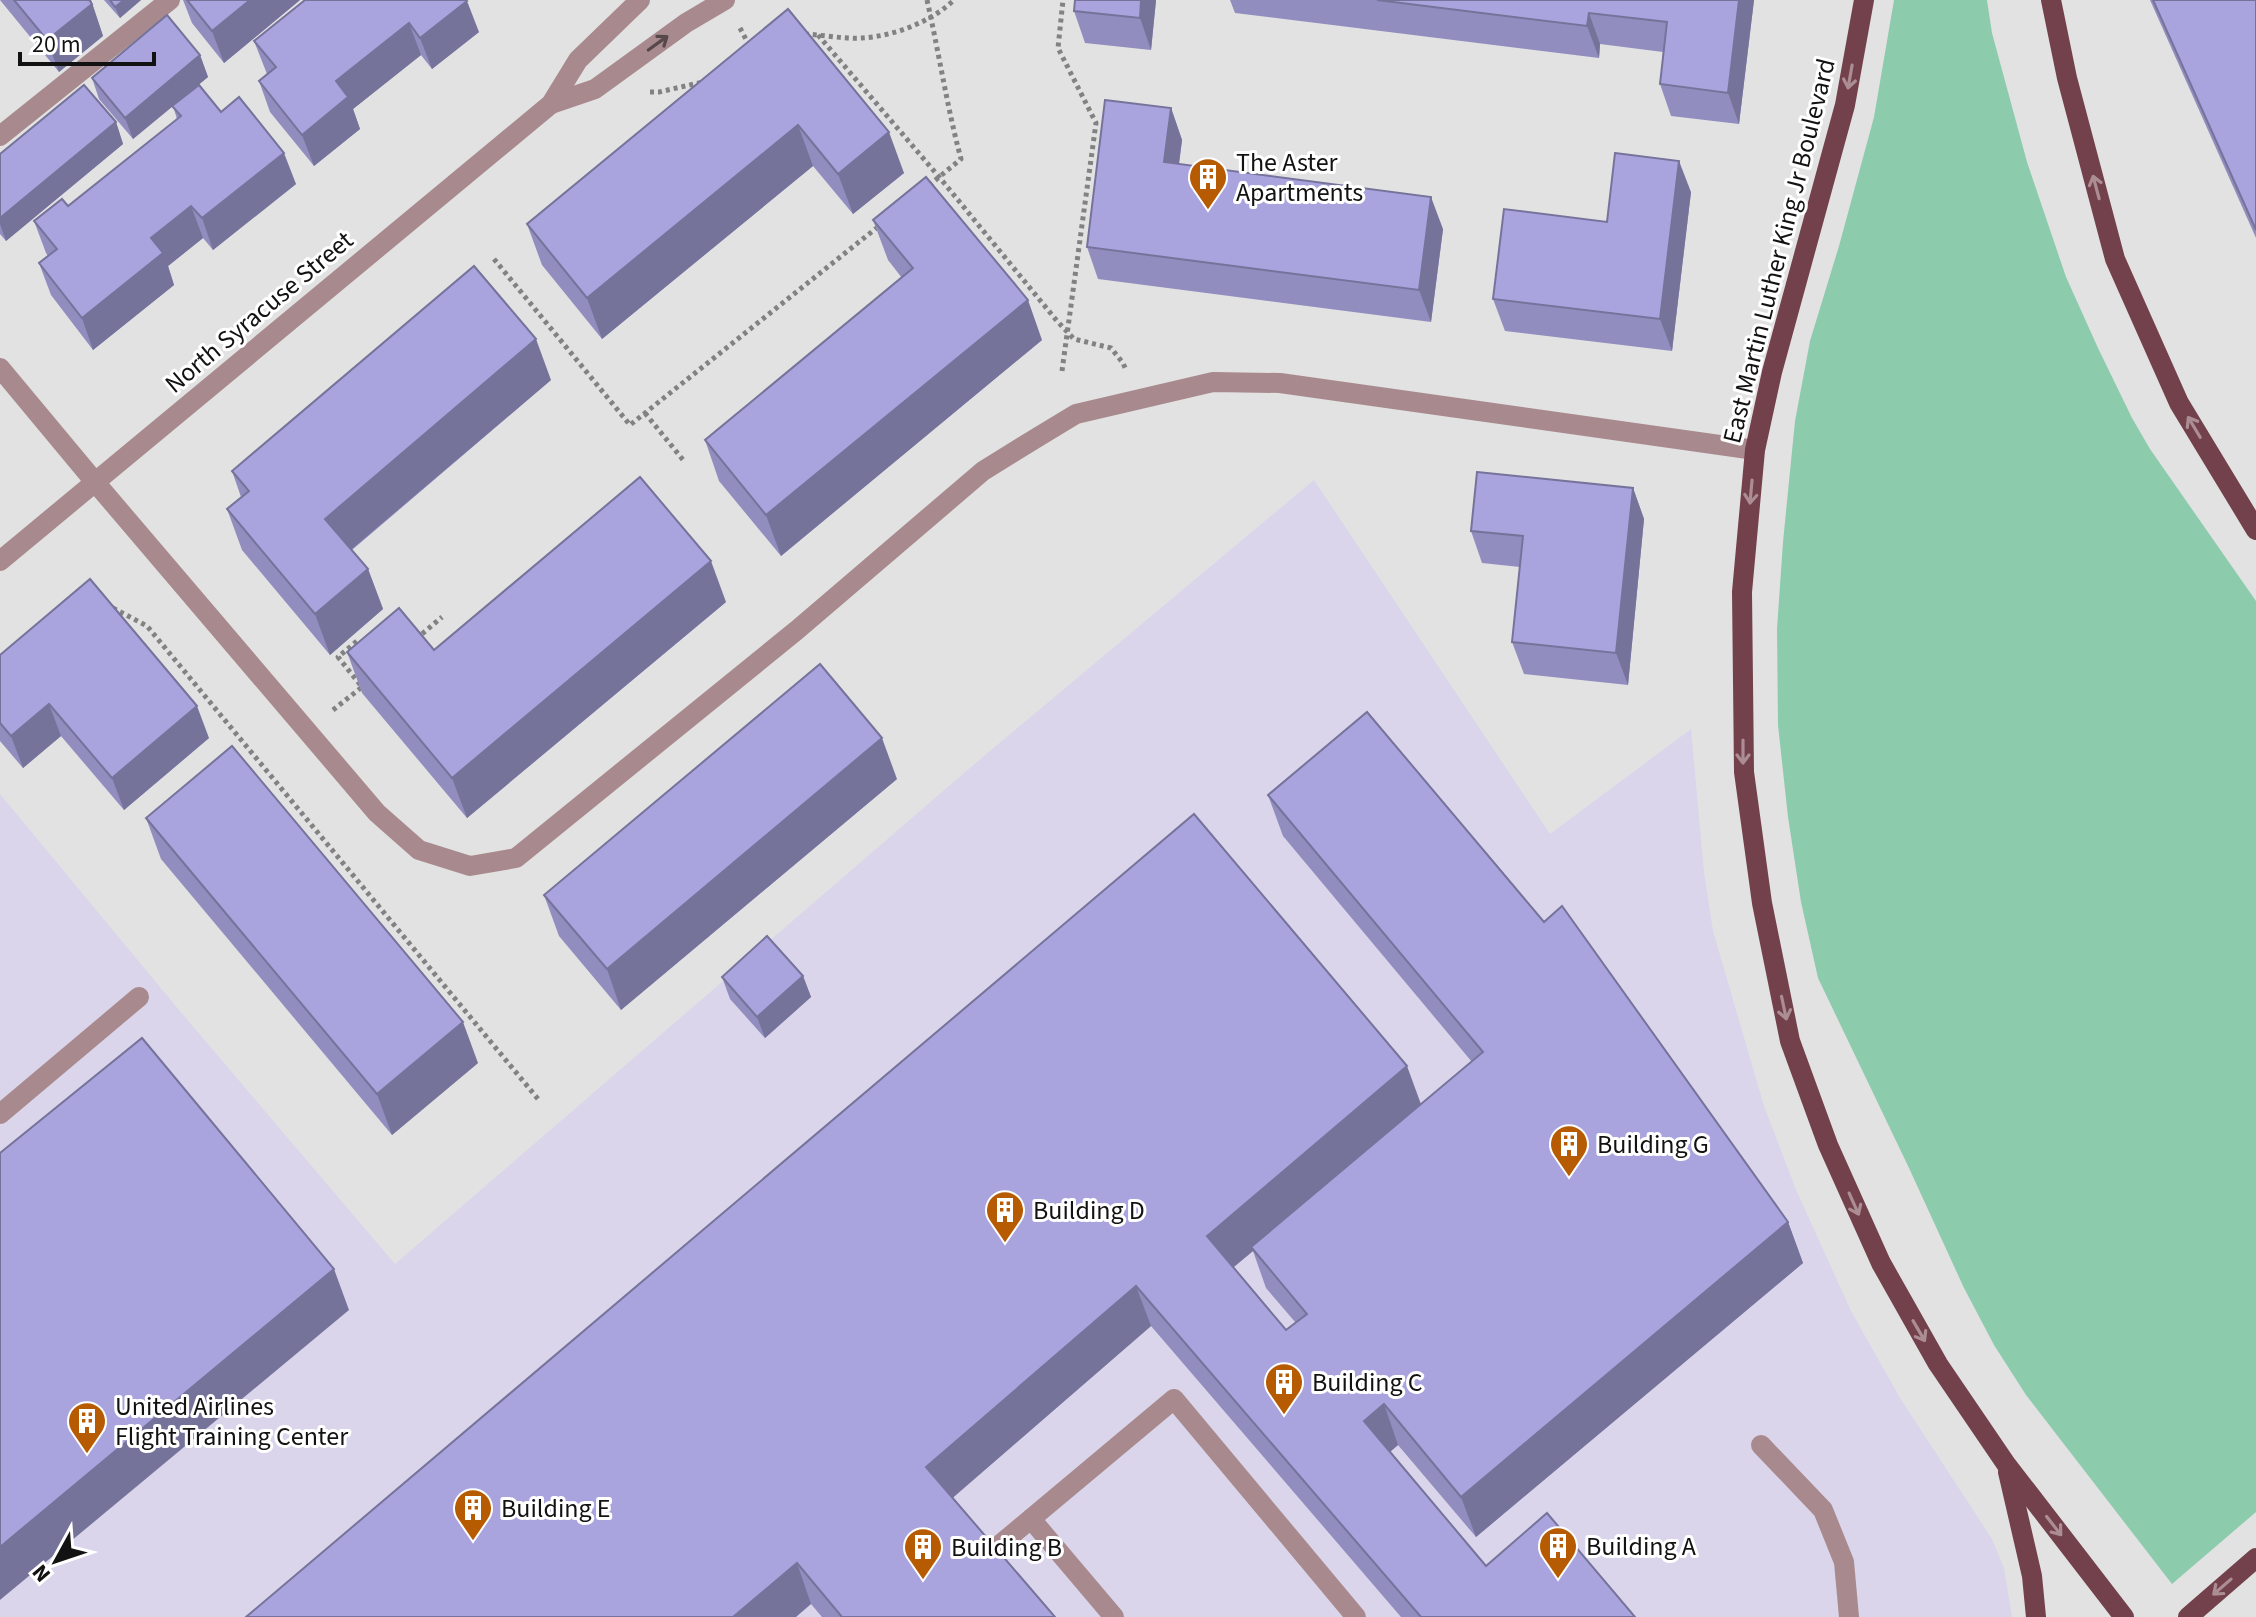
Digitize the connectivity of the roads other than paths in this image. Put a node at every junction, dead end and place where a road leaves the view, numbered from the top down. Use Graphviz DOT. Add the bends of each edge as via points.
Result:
graph roads {
  1 [pos="170,0"];
  2 [pos="640,0"];
  3 [pos="725,0"];
  4 [pos="1864,0"];
  5 [pos="2051,0"];
  6 [pos="551,104"];
  7 [pos="0,136"];
  8 [pos="0,368"];
  9 [pos="1755,450"];
  10 [pos="95,482"];
  11 [pos="2256,530"];
  12 [pos="0,561"];
  13 [pos="139,997"];
  14 [pos="0,1114"];
  15 [pos="1761,1445"];
  16 [pos="2006,1464"];
  17 [pos="1031,1519"];
  18 [pos="984,1558"];
  19 [pos="2256,1558"];
  20 [pos="1114,1617"];
  21 [pos="1356,1617"];
  22 [pos="1849,1617"];
  23 [pos="2036,1617"];
  24 [pos="2124,1617"];
  25 [pos="2188,1617"];
  1 -- 7 [label="street"];
  2 -- 6 [label="street, North Syracuse Street" via="578,60"];
  6 -- 3 [label="street, North Syracuse Street, one-way" via="595,89"];
  4 -- 9 [label="main road, East Martin Luther King Jr Boulevard, one-way" via="1845,105"];
  11 -- 5 [label="main road, one-way" via="2179,403 2115,259"];
  6 -- 10 [label="street, North Syracuse Street"];
  8 -- 10 [label="street"];
  9 -- 10 [label="street" via="1280,383 1213,382 1076,414 983,471 516,858 470,866 419,850 377,813"];
  9 -- 16 [label="main road, East Martin Luther King Jr Boulevard, one-way" via="1742,592 1744,772 1762,903 1790,1041 1828,1145 1881,1263 1938,1364"];
  10 -- 12 [label="street, North Syracuse Street"];
  13 -- 14 [label="street"];
  15 -- 22 [label="street" via="1823,1510 1844,1562"];
  16 -- 23 [label="main road"];
  16 -- 24 [label="main road, East Martin Luther King Jr Boulevard, one-way"];
  17 -- 18 [label="street"];
  17 -- 20 [label="street"];
  17 -- 21 [label="street" via="1174,1399"];
  19 -- 25 [label="main road, one-way"];
}
